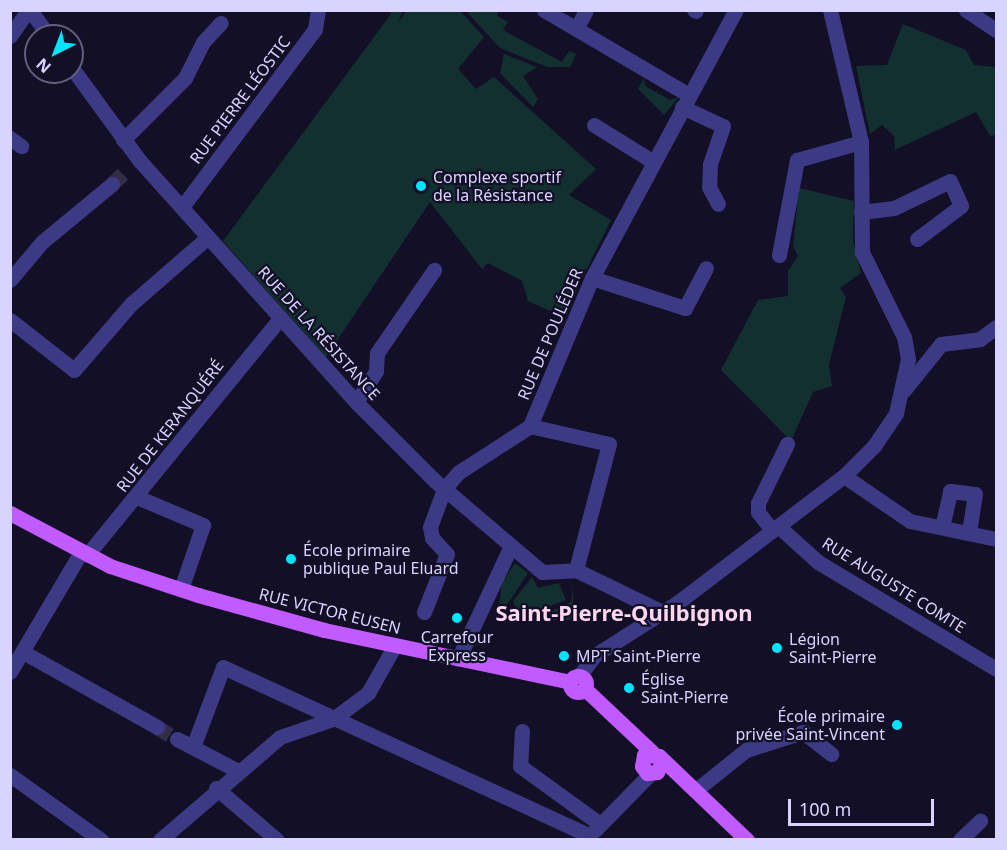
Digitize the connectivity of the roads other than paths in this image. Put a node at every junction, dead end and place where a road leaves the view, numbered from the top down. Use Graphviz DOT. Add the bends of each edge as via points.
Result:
graph roads {
  1 [pos="29,10"];
  2 [pos="318,10"];
  3 [pos="544,10"];
  4 [pos="586,10"];
  5 [pos="736,10"];
  6 [pos="830,10"];
  7 [pos="966,10"];
  8 [pos="220,23"];
  9 [pos="40,24"];
  10 [pos="576,29"];
  11 [pos="996,30"];
  12 [pos="10,36"];
  13 [pos="83,84"];
  14 [pos="685,101"];
  15 [pos="594,125"];
  16 [pos="123,140"];
  17 [pos="861,142"];
  18 [pos="652,161"];
  19 [pos="112,184"];
  20 [pos="718,204"];
  21 [pos="182,207"];
  22 [pos="861,212"];
  23 [pos="208,237"];
  24 [pos="917,239"];
  25 [pos="778,255"];
  26 [pos="706,268"];
  27 [pos="434,270"];
  28 [pos="592,278"];
  29 [pos="10,280"];
  30 [pos="280,318"];
  31 [pos="10,320"];
  32 [pos="996,327"];
  33 [pos="904,390"];
  34 [pos="356,402"];
  35 [pos="530,426"];
  36 [pos="787,444"];
  37 [pos="844,476"];
  38 [pos="444,489"];
  39 [pos="137,497"];
  40 [pos="10,513"];
  41 [pos="942,527"];
  42 [pos="775,528"];
  43 [pos="969,533"];
  44 [pos="996,538"];
  45 [pos="510,549"];
  46 [pos="84,554"];
  47 [pos="576,570"];
  48 [pos="181,589"];
  49 [pos="424,612"];
  50 [pos="662,612"];
  51 [pos="395,645"];
  52 [pos="23,652"];
  53 [pos="458,660"];
  54 [pos="996,669"];
  55 [pos="10,672"];
  56 [pos="578,682"];
  57 [pos="333,719"];
  58 [pos="157,727"];
  59 [pos="522,731"];
  60 [pos="177,739"];
  61 [pos="193,747"];
  62 [pos="831,754"];
  63 [pos="651,764"];
  64 [pos="236,770"];
  65 [pos="10,775"];
  66 [pos="216,788"];
  67 [pos="696,790"];
  68 [pos="980,821"];
  69 [pos="592,833"];
  70 [pos="101,840"];
  71 [pos="160,840"];
  72 [pos="277,840"];
  73 [pos="747,840"];
  74 [pos="960,840"];
  1 -- 9 [label="street"];
  1 -- 12 [label="street"];
  2 -- 21 [label="street, RUE PIERRE LÉOSTIC" via="315,29"];
  3 -- 10 [label="street"];
  4 -- 10 [label="street"];
  5 -- 14 [label="street, RUE DE POULÉDER"];
  6 -- 17 [label="street"];
  7 -- 11 [label="street"];
  8 -- 16 [label="street" via="203,42 185,78"];
  10 -- 14 [label="street"];
  13 -- 16 [label="street, RUE DE LA RÉSISTANCE"];
  14 -- 18 [label="street, RUE DE POULÉDER"];
  14 -- 20 [label="street" via="723,126 710,164 709,187"];
  15 -- 18 [label="street"];
  16 -- 21 [label="street, RUE DE LA RÉSISTANCE" via="133,165"];
  17 -- 22 [label="street"];
  17 -- 25 [label="street" via="797,160"];
  18 -- 28 [label="street, RUE DE POULÉDER"];
  19 -- 29 [label="street" via="42,242"];
  21 -- 23 [label="street, RUE DE LA RÉSISTANCE"];
  22 -- 24 [label="street" via="894,208 950,181 961,206"];
  22 -- 33 [label="street" via="865,267 904,337"];
  23 -- 30 [label="street, RUE DE LA RÉSISTANCE"];
  23 -- 31 [label="street" via="130,304 74,370"];
  26 -- 28 [label="street" via="685,308"];
  27 -- 34 [label="street" via="377,353 376,371"];
  28 -- 35 [label="street, RUE DE POULÉDER"];
  30 -- 34 [label="street, RUE DE LA RÉSISTANCE"];
  30 -- 39 [label="street, RUE DE KERANQUÉRÉ"];
  32 -- 33 [label="street" via="980,339 941,344"];
  33 -- 37 [label="street" via="887,430"];
  34 -- 38 [label="street, RUE DE LA RÉSISTANCE"];
  35 -- 38 [label="street, RUE DE POULÉDER" via="459,472"];
  35 -- 47 [label="street" via="609,444"];
  36 -- 42 [label="street, RUE AUGUSTE COMTE" via="758,503 758,512"];
  37 -- 41 [label="street" via="910,521"];
  37 -- 42 [label="street"];
  38 -- 45 [label="street, RUE DE LA RÉSISTANCE"];
  38 -- 49 [label="street" via="430,527 432,537 447,554"];
  39 -- 46 [label="street, RUE DE KERANQUÉRÉ"];
  39 -- 48 [label="street" via="203,525"];
  40 -- 46 [label="main road, RUE VICTOR EUSEN"];
  41 -- 43 [label="street"];
  41 -- 43 [label="street" via="950,491 975,494"];
  42 -- 50 [label="street"];
  42 -- 54 [label="street, RUE AUGUSTE COMTE" via="818,562"];
  43 -- 44 [label="street"];
  45 -- 47 [label="street, RUE DE LA RÉSISTANCE" via="542,572"];
  45 -- 53 [label="street"];
  46 -- 48 [label="main road, RUE VICTOR EUSEN"];
  46 -- 52 [label="street, RUE DE KERANQUÉRÉ"];
  47 -- 50 [label="street"];
  48 -- 51 [label="main road, RUE VICTOR EUSEN"];
  50 -- 56 [label="street" via="595,655"];
  51 -- 53 [label="main road, RUE VICTOR EUSEN"];
  51 -- 57 [label="street" via="376,684"];
  52 -- 55 [label="street, RUE DE KERANQUÉRÉ"];
  52 -- 58 [label="street"];
  53 -- 56 [label="main road, RUE VICTOR EUSEN"];
  56 -- 63 [label="main road" via="634,733"];
  57 -- 61 [label="street" via="223,667"];
  57 -- 64 [label="street" via="280,737"];
  57 -- 69 [label="street"];
  59 -- 69 [label="street" via="520,766"];
  60 -- 61 [label="street"];
  61 -- 64 [label="street"];
  62 -- 67 [label="street" via="803,732 746,750"];
  63 -- 67 [label="main road"];
  63 -- 69 [label="street"];
  64 -- 66 [label="street"];
  65 -- 70 [label="street"];
  66 -- 71 [label="street"];
  66 -- 72 [label="street"];
  67 -- 73 [label="main road"];
  68 -- 74 [label="street"];
}
